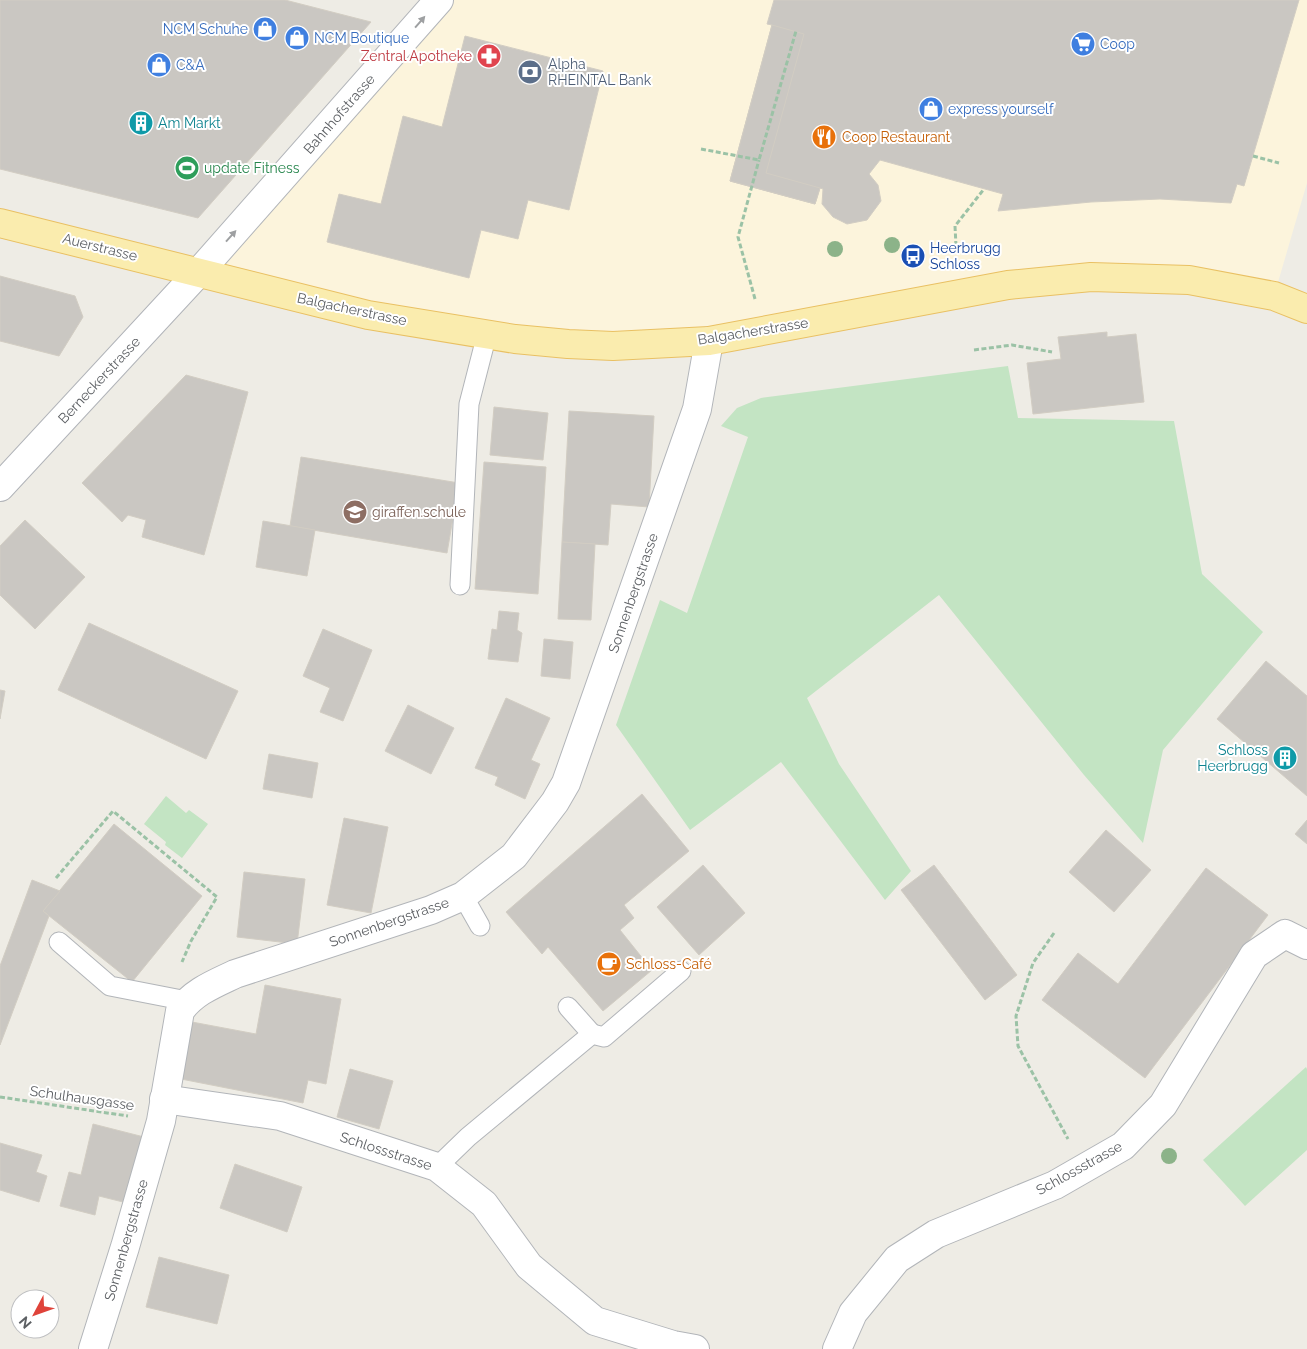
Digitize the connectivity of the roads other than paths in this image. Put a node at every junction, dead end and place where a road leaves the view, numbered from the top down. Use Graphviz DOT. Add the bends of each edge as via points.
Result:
graph roads {
  1 [pos="439,0"];
  2 [pos="0,223"];
  3 [pos="199,272"];
  4 [pos="1307,309"];
  5 [pos="487,334"];
  6 [pos="709,340"];
  7 [pos="0,487"];
  8 [pos="460,585"];
  9 [pos="462,896"];
  10 [pos="480,926"];
  11 [pos="59,942"];
  12 [pos="1307,945"];
  13 [pos="681,971"];
  14 [pos="178,999"];
  15 [pos="568,1007"];
  16 [pos="592,1034"];
  17 [pos="162,1110"];
  18 [pos="437,1167"];
  19 [pos="94,1349"];
  20 [pos="695,1349"];
  21 [pos="836,1349"];
  3 -- 1 [label="street, Bahnhofstrasse, one-way"];
  2 -- 3 [label="main road, Auerstrasse"];
  3 -- 5 [label="main road, Balgacherstrasse" via="368,315"];
  3 -- 7 [label="street, Berneckerstrasse"];
  4 -- 6 [label="main road, Balgacherstrasse" via="1274,296 1189,280 1091,277 1008,285"];
  5 -- 6 [label="main road, Balgacherstrasse" via="613,346"];
  5 -- 8 [label="lane" via="469,404"];
  6 -- 9 [label="street, Sonnenbergstrasse" via="697,409 566,784 514,856"];
  9 -- 10 [label="lane"];
  9 -- 14 [label="street, Sonnenbergstrasse" via="431,910 235,974"];
  11 -- 14 [label="lane" via="110,986"];
  12 -- 21 [label="street, Schlossstrasse" via="1286,934 1254,955 1163,1105 1123,1146 1055,1185 936,1234 897,1259 853,1313"];
  13 -- 16 [label="lane" via="604,1037"];
  14 -- 17 [label="street, Sonnenbergstrasse" via="180,1011"];
  15 -- 16 [label="lane"];
  16 -- 18 [label="lane" via="468,1137"];
  17 -- 18 [label="street, Schlossstrasse" via="280,1116"];
  17 -- 19 [label="street, Sonnenbergstrasse"];
  18 -- 20 [label="street, Schlossstrasse" via="484,1204 529,1266 595,1321"];
}
